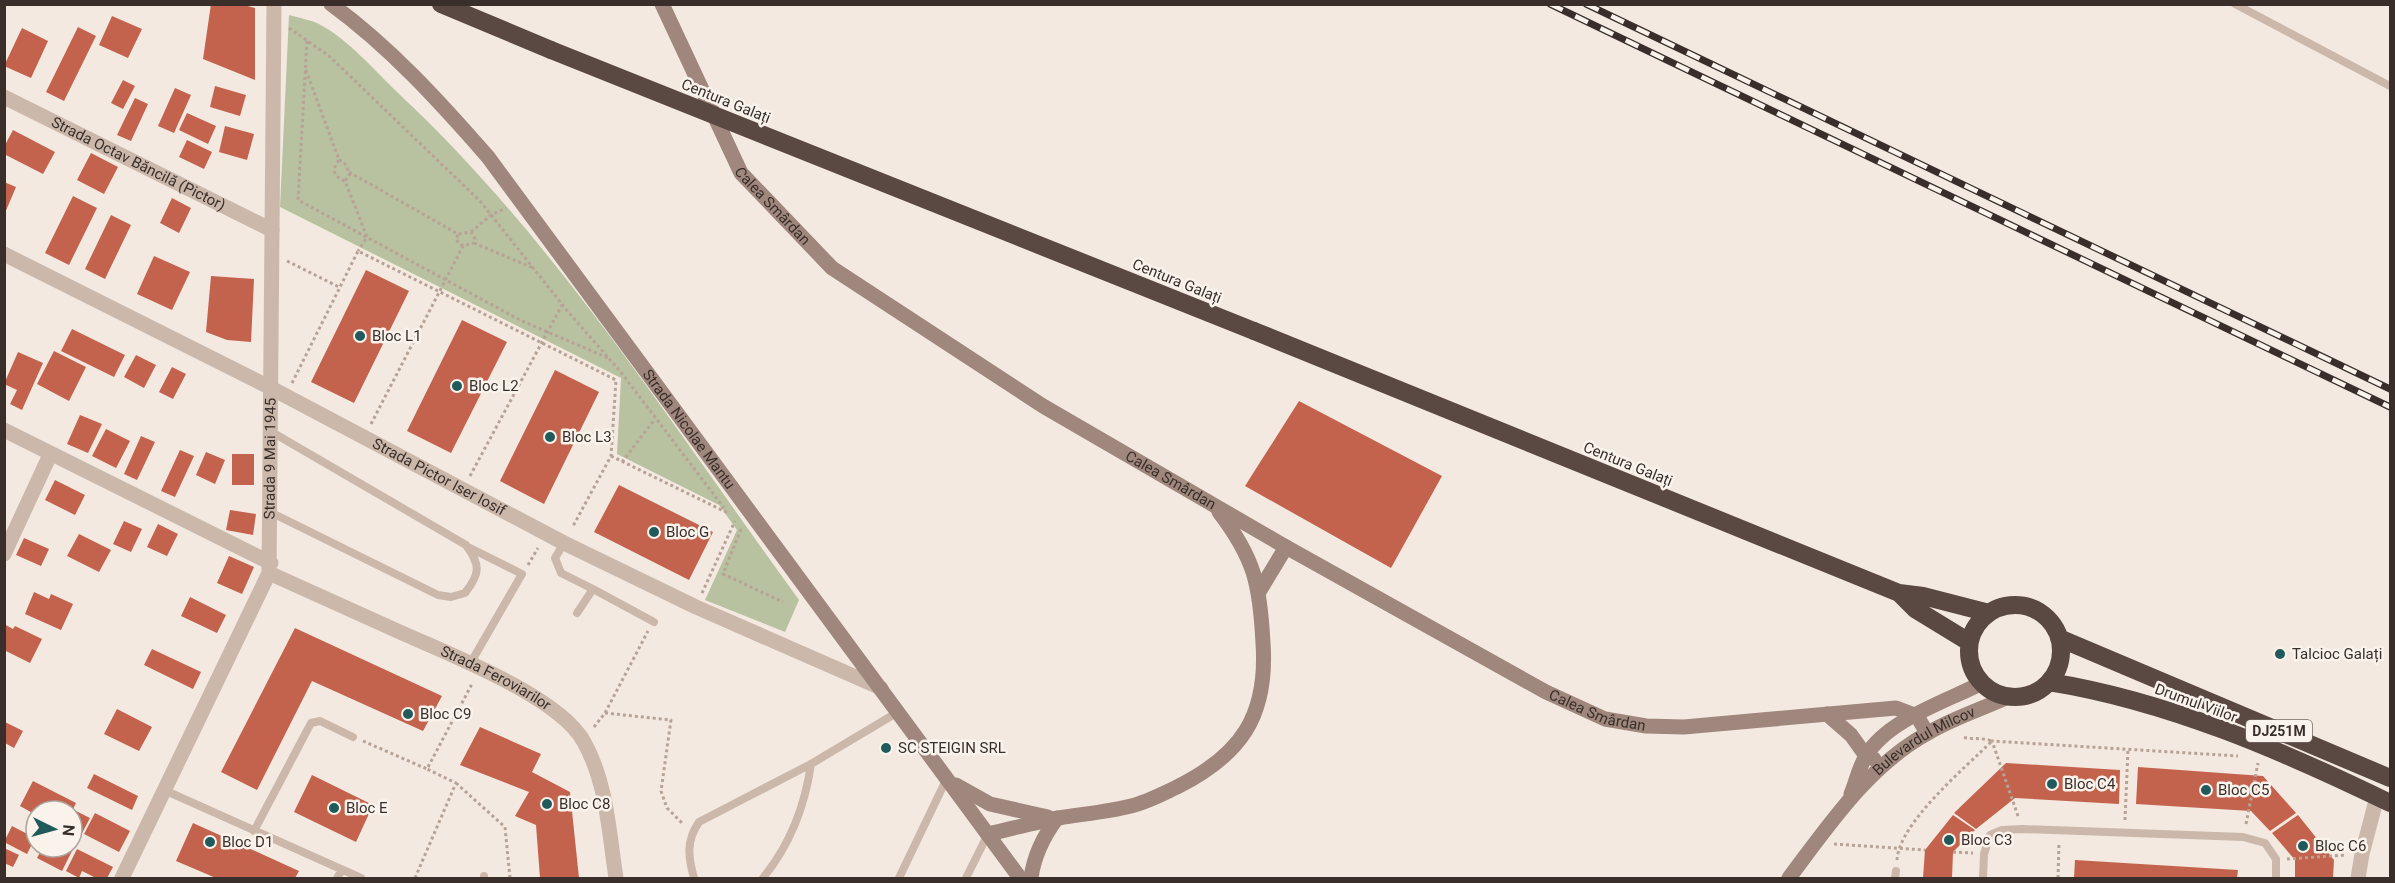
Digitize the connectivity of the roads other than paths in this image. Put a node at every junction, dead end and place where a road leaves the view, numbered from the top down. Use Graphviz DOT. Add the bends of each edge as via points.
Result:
graph roads {
  1 [pos="331,4"];
  2 [pos="441,4"];
  3 [pos="662,4"];
  4 [pos="2235,4"];
  5 [pos="274,10"];
  6 [pos="2391,86"];
  7 [pos="4,97"];
  8 [pos="272,231"];
  9 [pos="4,254"];
  10 [pos="269,387"];
  11 [pos="4,430"];
  12 [pos="270,431"];
  13 [pos="51,455"];
  14 [pos="1215,506"];
  15 [pos="270,512"];
  16 [pos="564,543"];
  17 [pos="466,545"];
  18 [pos="1286,547"];
  19 [pos="4,554"];
  20 [pos="270,568"];
  21 [pos="593,589"];
  22 [pos="1260,590"];
  23 [pos="1899,593"];
  24 [pos="578,613"];
  25 [pos="1989,613"];
  26 [pos="654,622"];
  27 [pos="2059,638"];
  28 [pos="1970,642"];
  29 [pos="475,667"];
  30 [pos="2049,682"];
  31 [pos="1982,683"];
  32 [pos="880,688"];
  33 [pos="2008,697"];
  34 [pos="898,712"];
  35 [pos="1827,714"];
  36 [pos="1920,715"];
  37 [pos="1927,733"];
  38 [pos="353,737"];
  39 [pos="1866,756"];
  40 [pos="1890,761"];
  41 [pos="811,764"];
  42 [pos="947,778"];
  43 [pos="2391,778"];
  44 [pos="164,790"];
  45 [pos="1848,800"];
  46 [pos="2384,800"];
  47 [pos="1057,818"];
  48 [pos="254,831"];
  49 [pos="988,834"];
  50 [pos="342,870"];
  51 [pos="122,879"];
  52 [pos="338,879"];
  53 [pos="361,879"];
  54 [pos="616,879"];
  55 [pos="694,879"];
  56 [pos="762,879"];
  57 [pos="899,879"];
  58 [pos="966,879"];
  59 [pos="1020,879"];
  60 [pos="1031,879"];
  61 [pos="1789,879"];
  62 [pos="1983,879"];
  63 [pos="2276,879"];
  64 [pos="2358,879"];
  1 -- 32 [label="main road, Strada Nicolae Mantu" via="385,48 442,104 521,200"];
  2 -- 23 [label="highway, Centura Galați, bridge"];
  3 -- 14 [label="main road, Calea Smârdan" via="741,173 832,268 1043,406"];
  4 -- 6 [label="lane"];
  5 -- 8 [label="street, Strada 9 Mai 1945"];
  7 -- 8 [label="street, Strada Octav Băncilă (Pictor)"];
  8 -- 10 [label="street, Strada 9 Mai 1945"];
  9 -- 10 [label="street, Strada Pictor Iser Iosif"];
  10 -- 12 [label="street, Strada 9 Mai 1945"];
  10 -- 16 [label="street, Strada Pictor Iser Iosif"];
  11 -- 13 [label="street, Strada Feroviarilor"];
  12 -- 15 [label="street, Strada 9 Mai 1945"];
  12 -- 17 [label="lane"];
  13 -- 19 [label="street"];
  13 -- 20 [label="street, Strada Feroviarilor"];
  14 -- 18 [label="main road, Calea Smârdan"];
  14 -- 22 [label="main road" via="1243,547"];
  15 -- 17 [label="lane" via="438,595 465,593 477,571 477,559"];
  15 -- 20 [label="street, Strada 9 Mai 1945"];
  16 -- 21 [label="lane" via="555,558 561,573"];
  16 -- 32 [label="street, Strada Pictor Iser Iosif" via="696,608"];
  17 -- 29 [label="lane" via="522,574"];
  18 -- 22 [label="main road"];
  18 -- 35 [label="main road, Calea Smârdan" via="1546,692 1605,719 1684,727"];
  20 -- 29 [label="street, Strada Feroviarilor"];
  20 -- 44 [label="street, Strada 9 Mai 1945"];
  21 -- 24 [label="lane"];
  21 -- 26 [label="lane"];
  22 -- 47 [label="main road" via="1264,665 1261,696 1250,723 1233,748 1205,773 1159,796 1132,806"];
  23 -- 25 [label="highway, Centura Galați"];
  23 -- 28 [label="highway, Centura Galați" via="1915,609"];
  25 -- 27 [label="highway" via="2012,605 2036,610 2050,622"];
  25 -- 28 [label="highway" via="1976,626"];
  27 -- 30 [label="highway" via="2060,662"];
  27 -- 43 [label="highway, Drumul Viilor / DJ251M"];
  28 -- 31 [label="highway" via="1972,668"];
  29 -- 54 [label="street, Strada Feroviarilor" via="530,695 562,717 584,740 602,788"];
  30 -- 33 [label="highway" via="2037,692"];
  30 -- 46 [label="highway, Drumul Viilor / DJ251M" via="2130,699"];
  31 -- 33 [label="highway" via="1994,693"];
  31 -- 36 [label="main road, Bulevardul Milcov"];
  32 -- 34 [label="main road, Strada Nicolae Mantu"];
  33 -- 37 [label="main road, Bulevardul Milcov"];
  34 -- 41 [label="lane"];
  34 -- 42 [label="main road, Strada Nicolae Mantu"];
  35 -- 36 [label="main road, Calea Smârdan" via="1896,708"];
  35 -- 39 [label="main road" via="1851,735"];
  36 -- 37 [label="main road"];
  36 -- 39 [label="main road, Bulevardul Milcov" via="1900,722"];
  37 -- 40 [label="main road, Bulevardul Milcov"];
  38 -- 48 [label="lane" via="320,721 311,723"];
  39 -- 40 [label="main road"];
  39 -- 45 [label="main road, Bulevardul Milcov"];
  40 -- 45 [label="main road, Bulevardul Milcov"];
  41 -- 55 [label="lane" via="699,822 691,833 688,858"];
  41 -- 56 [label="lane" via="798,818"];
  42 -- 47 [label="main road" via="990,804"];
  42 -- 49 [label="main road, Strada Nicolae Mantu"];
  42 -- 57 [label="lane"];
  44 -- 48 [label="lane"];
  44 -- 51 [label="street, Strada 9 Mai 1945"];
  45 -- 61 [label="main road, Bulevardul Milcov"];
  46 -- 64 [label="street" via="2362,854"];
  47 -- 49 [label="main road"];
  47 -- 60 [label="main road" via="1035,857"];
  48 -- 50 [label="lane"];
  49 -- 58 [label="lane"];
  49 -- 59 [label="main road, Strada Nicolae Mantu"];
  50 -- 52 [label="lane"];
  50 -- 53 [label="lane"];
  62 -- 63 [label="lane" via="1984,854 1990,836 2002,830 2022,829 2243,837 2265,843 2276,860"];
}
